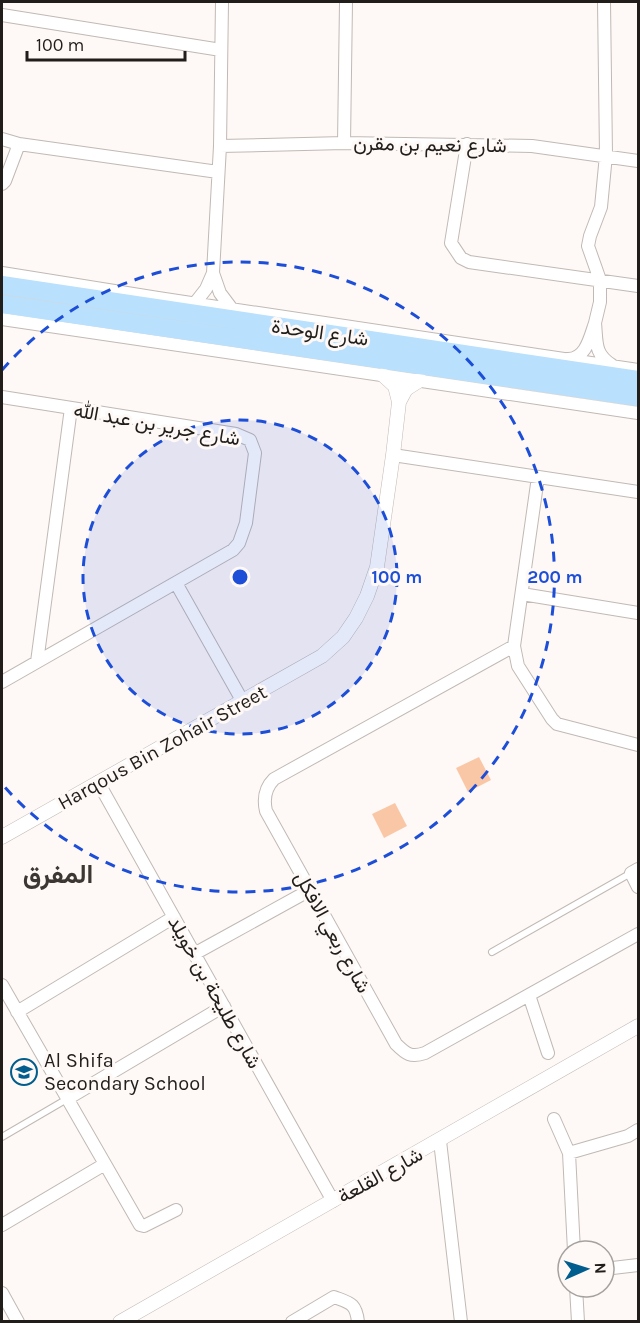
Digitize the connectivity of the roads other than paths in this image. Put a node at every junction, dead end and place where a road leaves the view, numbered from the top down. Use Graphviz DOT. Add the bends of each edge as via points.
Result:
graph roads {
  1 [pos="222,2"];
  2 [pos="346,2"];
  3 [pos="604,2"];
  4 [pos="2,15"];
  5 [pos="221,50"];
  6 [pos="2,139"];
  7 [pos="344,143"];
  8 [pos="19,144"];
  9 [pos="467,144"];
  10 [pos="220,146"];
  11 [pos="606,155"];
  12 [pos="639,161"];
  13 [pos="218,172"];
  14 [pos="2,184"];
  15 [pos="2,273"];
  16 [pos="213,273"];
  17 [pos="600,280"];
  18 [pos="2,285"];
  19 [pos="639,286"];
  20 [pos="158,298"];
  21 [pos="195,303"];
  22 [pos="2,304"];
  23 [pos="140,305"];
  24 [pos="232,309"];
  25 [pos="67,314"];
  26 [pos="271,319"];
  27 [pos="2,320"];
  28 [pos="595,323"];
  29 [pos="85,331"];
  30 [pos="537,355"];
  31 [pos="568,359"];
  32 [pos="342,361"];
  33 [pos="518,361"];
  34 [pos="615,367"];
  35 [pos="639,370"];
  36 [pos="383,375"];
  37 [pos="420,380"];
  38 [pos="639,380"];
  39 [pos="2,398"];
  40 [pos="639,398"];
  41 [pos="399,402"];
  42 [pos="71,408"];
  43 [pos="639,413"];
  44 [pos="393,455"];
  45 [pos="538,477"];
  46 [pos="639,492"];
  47 [pos="176,583"];
  48 [pos="522,594"];
  49 [pos="639,613"];
  50 [pos="514,646"];
  51 [pos="37,662"];
  52 [pos="2,682"];
  53 [pos="243,702"];
  54 [pos="639,746"];
  55 [pos="98,782"];
  56 [pos="2,837"];
  57 [pos="635,871"];
  58 [pos="639,887"];
  59 [pos="310,890"];
  60 [pos="174,917"];
  61 [pos="639,934"];
  62 [pos="492,952"];
  63 [pos="194,954"];
  64 [pos="2,985"];
  65 [pos="529,995"];
  66 [pos="224,1006"];
  67 [pos="17,1011"];
  68 [pos="639,1026"];
  69 [pos="548,1053"];
  70 [pos="67,1099"];
  71 [pos="554,1119"];
  72 [pos="635,1134"];
  73 [pos="2,1137"];
  74 [pos="440,1141"];
  75 [pos="569,1153"];
  76 [pos="105,1164"];
  77 [pos="333,1201"];
  78 [pos="176,1210"];
  79 [pos="2,1225"];
  80 [pos="573,1239"];
  81 [pos="639,1265"];
  82 [pos="616,1268"];
  83 [pos="2,1293"];
  84 [pos="577,1299"];
  85 [pos="14,1320"];
  86 [pos="120,1322"];
  87 [pos="292,1322"];
  88 [pos="358,1322"];
  89 [pos="461,1322"];
  90 [pos="578,1322"];
  1 -- 5 [label="street"];
  2 -- 7 [label="street"];
  3 -- 11 [label="street"];
  4 -- 5 [label="street"];
  5 -- 10 [label="street"];
  6 -- 8 [label="street"];
  7 -- 9 [label="street, شارع نعيم بن مقرن"];
  7 -- 10 [label="street, شارع نعيم بن مقرن"];
  8 -- 13 [label="street"];
  8 -- 14 [label="street"];
  9 -- 11 [label="street, شارع نعيم بن مقرن" via="532,146"];
  9 -- 17 [label="street" via="451,243 454,251 469,262"];
  10 -- 13 [label="street"];
  11 -- 12 [label="street, شارع نعيم بن مقرن"];
  11 -- 17 [label="street" via="601,207 588,246"];
  13 -- 16 [label="street"];
  15 -- 20 [label="street"];
  16 -- 21 [label="street"];
  16 -- 24 [label="street" via="220,293"];
  17 -- 19 [label="street"];
  17 -- 28 [label="street"];
  18 -- 23 [label="main road, شارع الوحدة"];
  20 -- 21 [label="street"];
  20 -- 23 [label="main road"];
  21 -- 24 [label="street"];
  22 -- 25 [label="main road, شارع الوحدة"];
  23 -- 26 [label="main road, شارع الوحدة"];
  24 -- 26 [label="street"];
  25 -- 29 [label="main road"];
  25 -- 32 [label="main road, شارع الوحدة"];
  26 -- 30 [label="street"];
  26 -- 33 [label="main road, شارع الوحدة"];
  27 -- 29 [label="street"];
  28 -- 31 [label="street" via="587,346 577,357"];
  28 -- 34 [label="street" via="598,351"];
  29 -- 32 [label="street"];
  30 -- 31 [label="street"];
  30 -- 33 [label="street"];
  31 -- 34 [label="street"];
  32 -- 36 [label="street"];
  32 -- 40 [label="main road, شارع الوحدة"];
  33 -- 38 [label="main road, شارع الوحدة"];
  34 -- 35 [label="street"];
  36 -- 37 [label="street"];
  36 -- 41 [label="street" via="394,387"];
  37 -- 41 [label="street" via="406,388"];
  37 -- 43 [label="street"];
  39 -- 42 [label="street, شارع جرير بن عبد الله"];
  41 -- 44 [label="street, Harqous Bin Zohair Street"];
  42 -- 47 [label="street, شارع جرير بن عبد الله" via="236,434 250,440 255,453 246,523 238,543 233,550"];
  42 -- 51 [label="street"];
  44 -- 45 [label="street"];
  44 -- 53 [label="street, Harqous Bin Zohair Street" via="377,567 367,596 343,638 322,656"];
  45 -- 46 [label="street"];
  45 -- 48 [label="street"];
  47 -- 51 [label="street, شارع جرير بن عبد الله"];
  47 -- 53 [label="street"];
  48 -- 49 [label="street"];
  48 -- 50 [label="street"];
  50 -- 54 [label="street" via="518,666 557,724"];
  50 -- 59 [label="street, شارع ربعي الافكل" via="268,785 264,795 270,820"];
  51 -- 52 [label="street, شارع جرير بن عبد الله"];
  53 -- 55 [label="street, Harqous Bin Zohair Street"];
  55 -- 56 [label="street, Harqous Bin Zohair Street"];
  55 -- 60 [label="street, شارع طليحة بن خويلد"];
  57 -- 58 [label="street"];
  57 -- 62 [label="lane"];
  59 -- 63 [label="street"];
  59 -- 65 [label="street, شارع ربعي الافكل" via="396,1044 407,1055 418,1056"];
  60 -- 63 [label="street, شارع طليحة بن خويلد"];
  60 -- 67 [label="street"];
  61 -- 65 [label="street"];
  63 -- 66 [label="street, شارع طليحة بن خويلد"];
  64 -- 67 [label="street"];
  65 -- 69 [label="street"];
  66 -- 70 [label="street"];
  66 -- 77 [label="street, شارع طليحة بن خويلد"];
  67 -- 70 [label="street"];
  68 -- 74 [label="street, شارع القلعة"];
  70 -- 73 [label="lane"];
  70 -- 76 [label="street"];
  71 -- 75 [label="street"];
  72 -- 75 [label="street"];
  74 -- 77 [label="street, شارع القلعة"];
  74 -- 89 [label="street"];
  75 -- 80 [label="street"];
  76 -- 78 [label="street" via="140,1225"];
  76 -- 79 [label="street"];
  77 -- 86 [label="street, شارع القلعة"];
  81 -- 82 [label="street"];
  83 -- 85 [label="street"];
  84 -- 90 [label="street"];
  87 -- 88 [label="street" via="334,1297 354,1305"];
}
